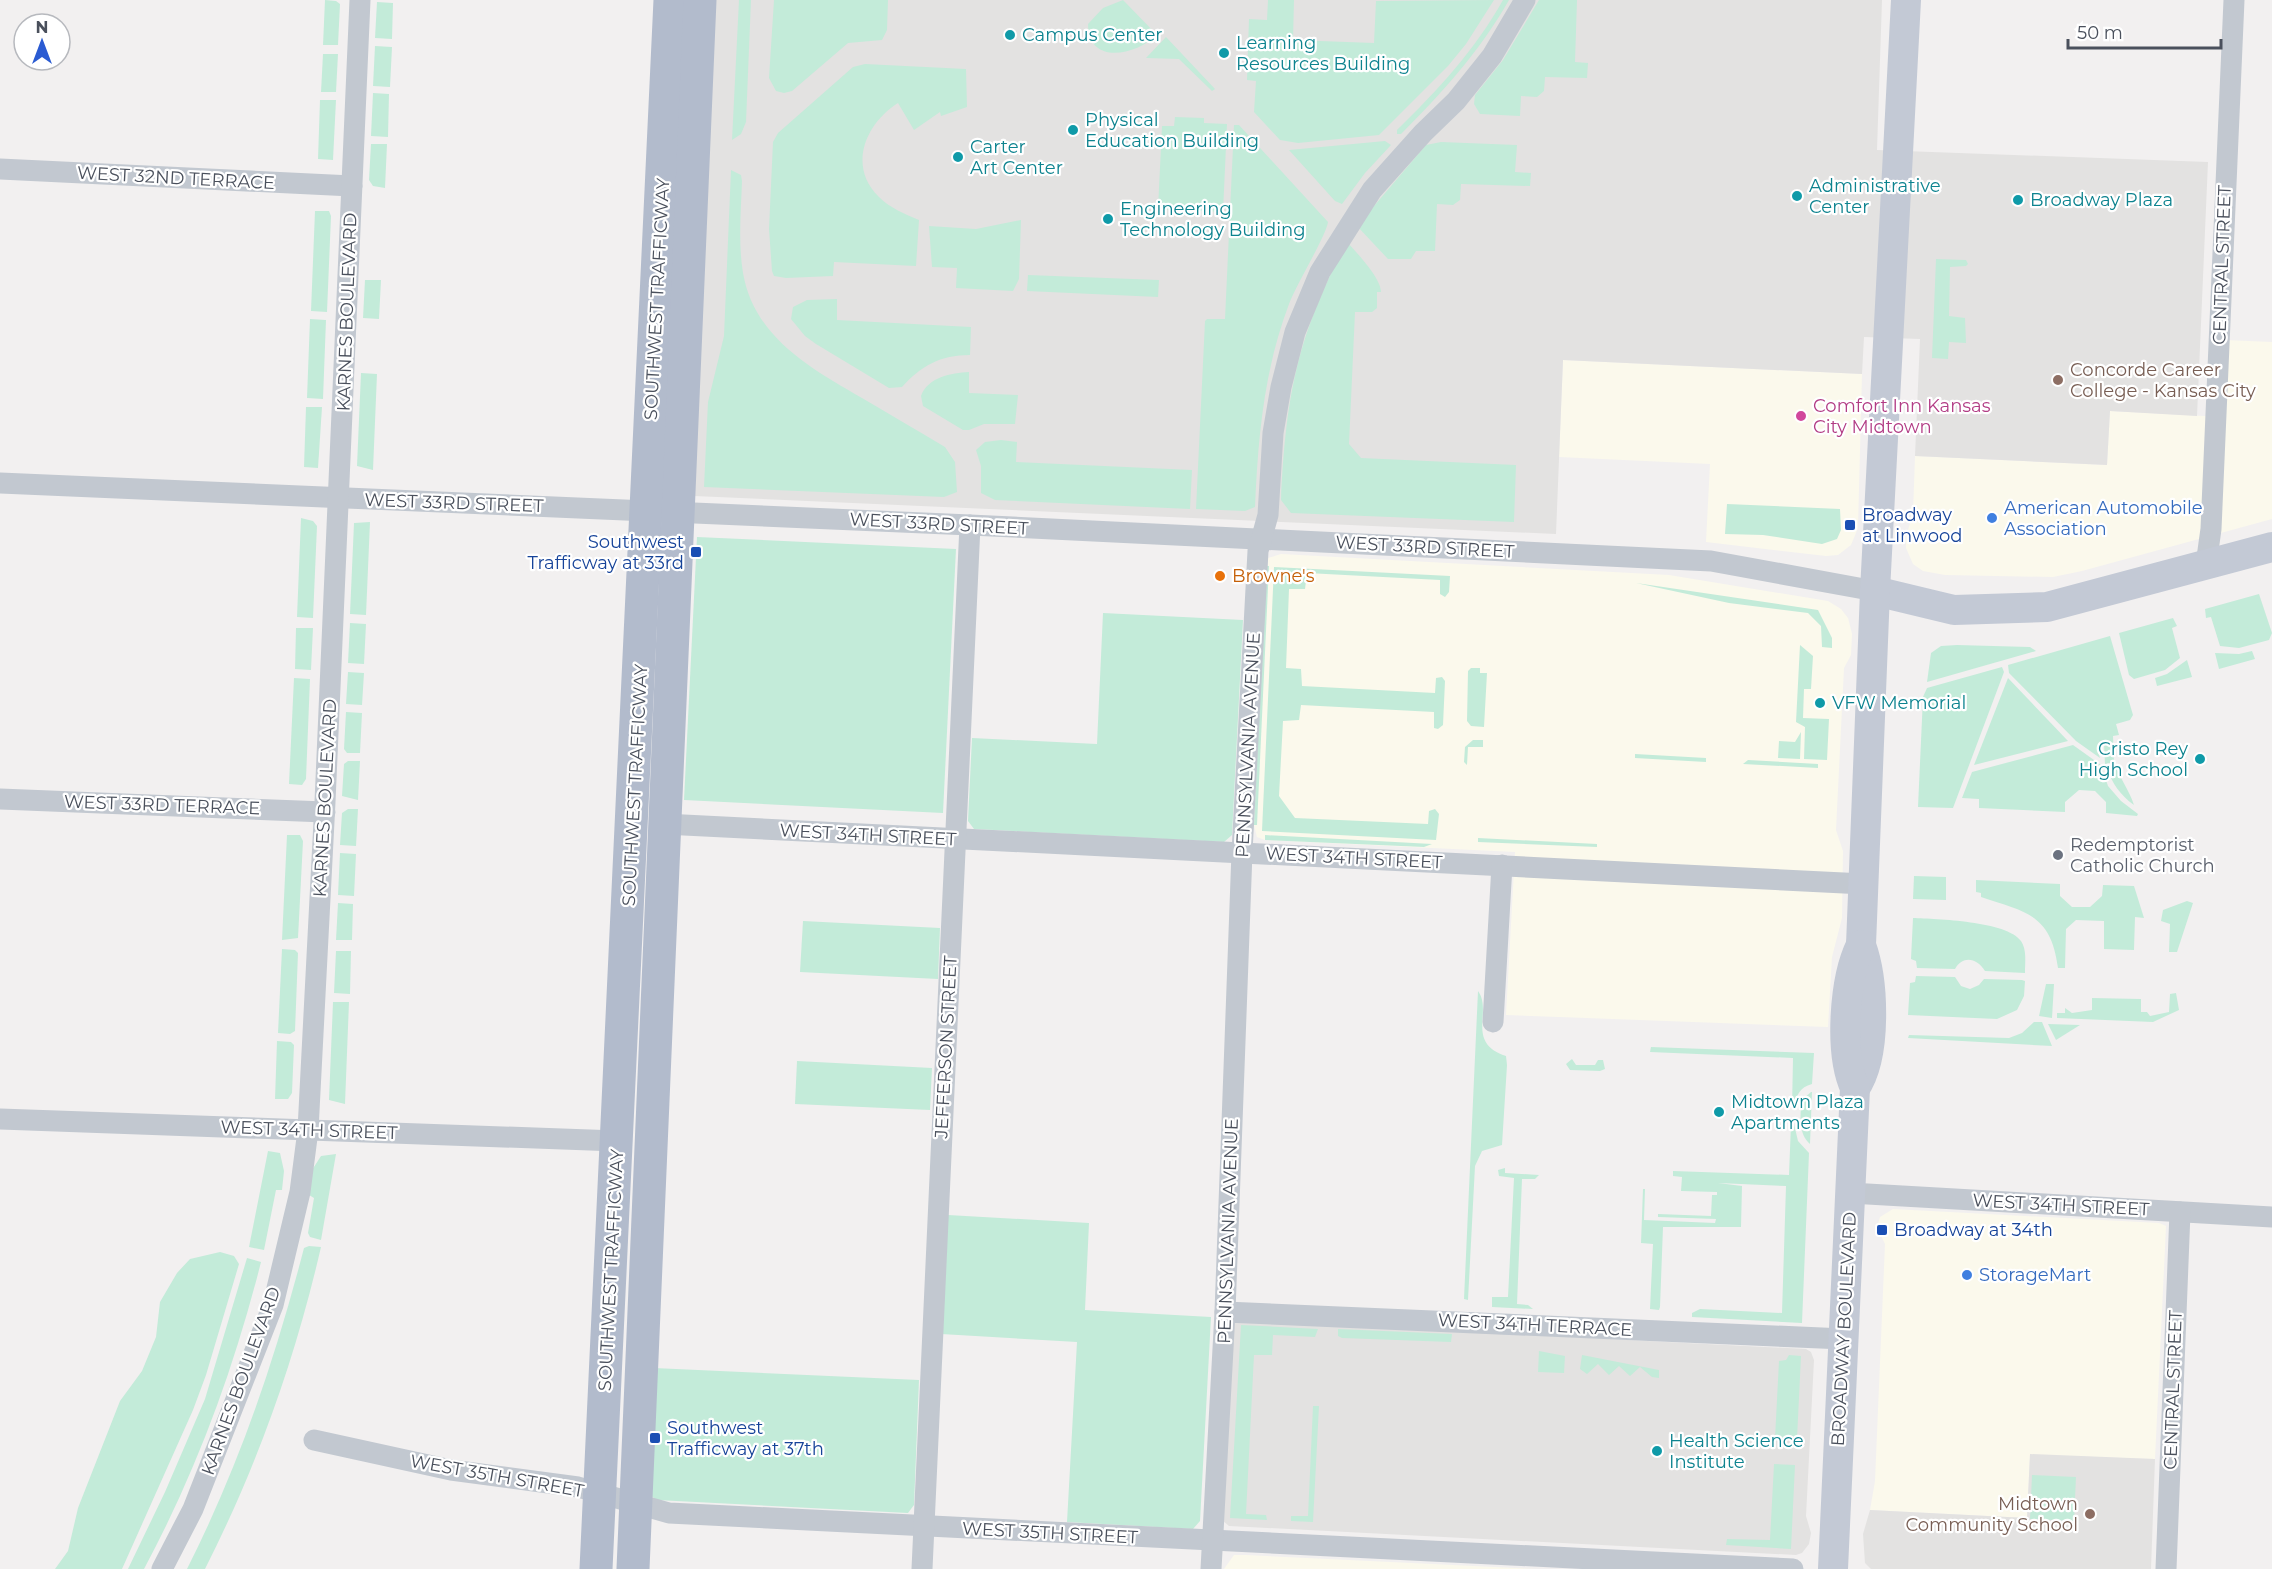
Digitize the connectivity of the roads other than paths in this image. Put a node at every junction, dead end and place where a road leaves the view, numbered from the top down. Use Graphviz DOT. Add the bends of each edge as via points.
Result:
graph roads {
  1 [pos="360,0"];
  2 [pos="670,0"];
  3 [pos="700,0"];
  4 [pos="1525,0"];
  5 [pos="1906,0"];
  6 [pos="2234,0"];
  7 [pos="0,169"];
  8 [pos="352,186"];
  9 [pos="0,483"];
  10 [pos="339,498"];
  11 [pos="662,512"];
  12 [pos="970,525"];
  13 [pos="1260,538"];
  14 [pos="2272,547"];
  15 [pos="2206,565"];
  16 [pos="1875,591"];
  17 [pos="0,799"];
  18 [pos="325,812"];
  19 [pos="664,824"];
  20 [pos="956,839"];
  21 [pos="1242,852"];
  22 [pos="1502,866"];
  23 [pos="1864,884"];
  24 [pos="1493,1022"];
  25 [pos="0,1119"];
  26 [pos="308,1130"];
  27 [pos="617,1141"];
  28 [pos="1850,1193"];
  29 [pos="2181,1212"];
  30 [pos="2272,1217"];
  31 [pos="1225,1312"];
  32 [pos="1844,1339"];
  33 [pos="314,1440"];
  34 [pos="599,1495"];
  35 [pos="636,1506"];
  36 [pos="924,1527"];
  37 [pos="1211,1542"];
  38 [pos="162,1569"];
  39 [pos="596,1569"];
  40 [pos="633,1569"];
  41 [pos="922,1569"];
  42 [pos="1210,1569"];
  43 [pos="1793,1569"];
  44 [pos="1833,1569"];
  45 [pos="2166,1569"];
  1 -- 8 [label="street, KARNES BOULEVARD"];
  2 -- 11 [label="main road, SOUTHWEST TRAFFICWAY"];
  3 -- 11 [label="main road, SOUTHWEST TRAFFICWAY"];
  4 -- 13 [label="street, PENNSYLVANIA AVENUE" via="1492,56 1456,101 1372,190 1320,272 1295,332 1281,387 1273,433 1268,515"];
  5 -- 16 [label="main road, BROADWAY BOULEVARD"];
  6 -- 15 [label="street, CENTRAL STREET" via="2211,529"];
  7 -- 8 [label="street, WEST 32ND TERRACE"];
  8 -- 10 [label="street, KARNES BOULEVARD"];
  9 -- 10 [label="street, WEST 33RD STREET"];
  10 -- 11 [label="street, WEST 33RD STREET"];
  10 -- 18 [label="street, KARNES BOULEVARD"];
  11 -- 12 [label="street, WEST 33RD STREET"];
  11 -- 19 [label="main road, SOUTHWEST TRAFFICWAY"];
  11 -- 27 [label="main road, SOUTHWEST TRAFFICWAY"];
  12 -- 13 [label="street, WEST 33RD STREET"];
  12 -- 20 [label="street, JEFFERSON STREET"];
  13 -- 16 [label="street, WEST 33RD STREET" via="1717,562"];
  13 -- 21 [label="street, PENNSYLVANIA AVENUE"];
  14 -- 15 [label="main road"];
  15 -- 16 [label="main road" via="2047,607 1954,610"];
  16 -- 23 [label="main road, BROADWAY BOULEVARD"];
  17 -- 18 [label="street, WEST 33RD TERRACE"];
  18 -- 26 [label="street, KARNES BOULEVARD"];
  19 -- 20 [label="street, WEST 34TH STREET"];
  19 -- 35 [label="main road, SOUTHWEST TRAFFICWAY"];
  20 -- 21 [label="street, WEST 34TH STREET"];
  20 -- 36 [label="street, JEFFERSON STREET"];
  21 -- 22 [label="street, WEST 34TH STREET"];
  21 -- 31 [label="street, PENNSYLVANIA AVENUE"];
  22 -- 23 [label="street, WEST 34TH STREET"];
  22 -- 24 [label="street"];
  23 -- 28 [label="main road, BROADWAY BOULEVARD" via="1861,945 1870,980 1869,1023 1867,1064 1855,1088"];
  25 -- 26 [label="street, WEST 34TH STREET"];
  26 -- 27 [label="street, WEST 34TH STREET"];
  26 -- 38 [label="street, KARNES BOULEVARD" via="300,1192 273,1305 193,1509"];
  27 -- 34 [label="main road, SOUTHWEST TRAFFICWAY"];
  28 -- 29 [label="street, WEST 34TH STREET"];
  28 -- 32 [label="main road, BROADWAY BOULEVARD"];
  29 -- 30 [label="street, WEST 34TH STREET"];
  29 -- 45 [label="street, CENTRAL STREET"];
  31 -- 32 [label="street, WEST 34TH TERRACE"];
  31 -- 37 [label="street, PENNSYLVANIA AVENUE"];
  32 -- 44 [label="main road, BROADWAY BOULEVARD"];
  33 -- 34 [label="street, WEST 35TH STREET" via="451,1470 578,1487"];
  34 -- 35 [label="street, WEST 35TH STREET"];
  34 -- 39 [label="main road, SOUTHWEST TRAFFICWAY"];
  35 -- 36 [label="street, WEST 35TH STREET" via="669,1514"];
  35 -- 40 [label="main road, SOUTHWEST TRAFFICWAY"];
  36 -- 37 [label="street, WEST 35TH STREET"];
  36 -- 41 [label="street, JEFFERSON STREET"];
  37 -- 42 [label="street, PENNSYLVANIA AVENUE"];
  37 -- 43 [label="street, WEST 35TH STREET"];
}
